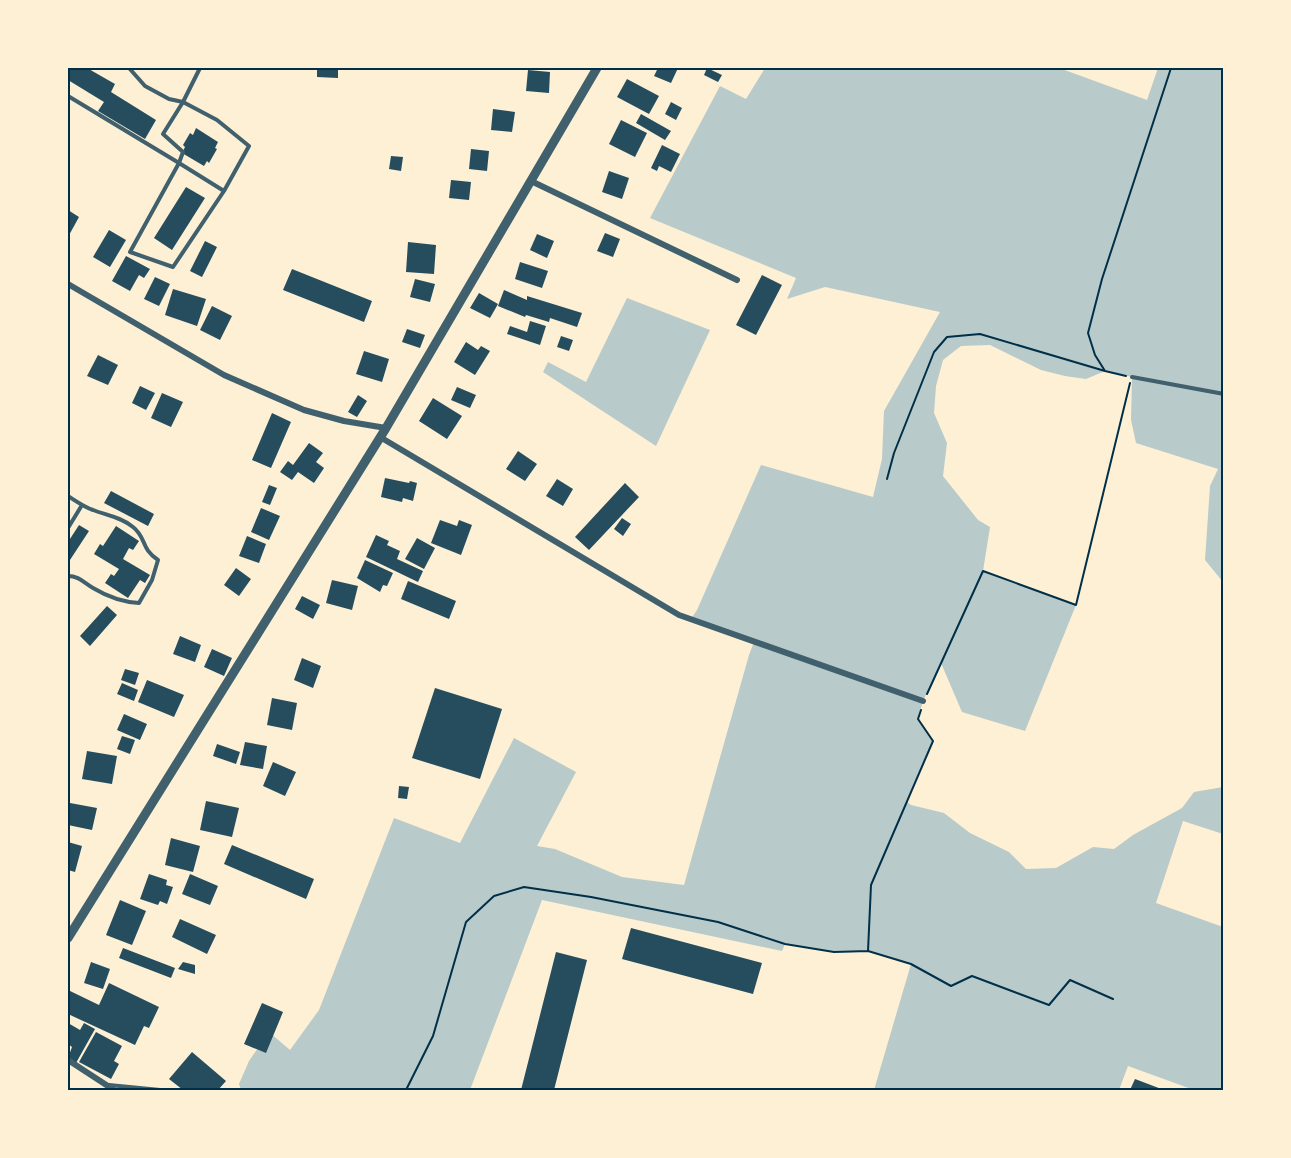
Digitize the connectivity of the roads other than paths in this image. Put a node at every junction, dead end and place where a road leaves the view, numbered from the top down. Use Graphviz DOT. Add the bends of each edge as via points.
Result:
graph roads {
  1 [pos="129,68"];
  2 [pos="200,68"];
  3 [pos="597,68"];
  4 [pos="68,96"];
  5 [pos="183,102"];
  6 [pos="178,163"];
  7 [pos="531,181"];
  8 [pos="224,190"];
  9 [pos="737,280"];
  10 [pos="68,284"];
  11 [pos="1132,377"];
  12 [pos="1224,394"];
  13 [pos="383,433"];
  14 [pos="68,496"];
  15 [pos="82,505"];
  16 [pos="68,528"];
  17 [pos="68,576"];
  18 [pos="923,701"];
  19 [pos="68,938"];
  20 [pos="68,1060"];
  21 [pos="108,1085"];
  22 [pos="114,1090"];
  23 [pos="160,1090"];
  1 -- 5 [label="lane" via="145,86"];
  2 -- 5 [label="lane"];
  3 -- 7 [label="street"];
  4 -- 6 [label="lane"];
  5 -- 6 [label="lane" via="163,134 183,152"];
  5 -- 8 [label="lane" via="217,120 249,146"];
  6 -- 8 [label="lane"];
  6 -- 8 [label="lane" via="129,252 173,267"];
  7 -- 9 [label="street"];
  7 -- 13 [label="street"];
  10 -- 13 [label="street" via="224,375 304,410"];
  11 -- 12 [label="lane"];
  13 -- 18 [label="street" via="679,615"];
  13 -- 19 [label="street"];
  14 -- 15 [label="lane"];
  15 -- 16 [label="lane"];
  15 -- 17 [label="lane" via="130,524 139,532 147,553 158,560 139,603 122,602 76,576"];
  20 -- 21 [label="street"];
  21 -- 22 [label="street"];
  21 -- 23 [label="lane"];
}
